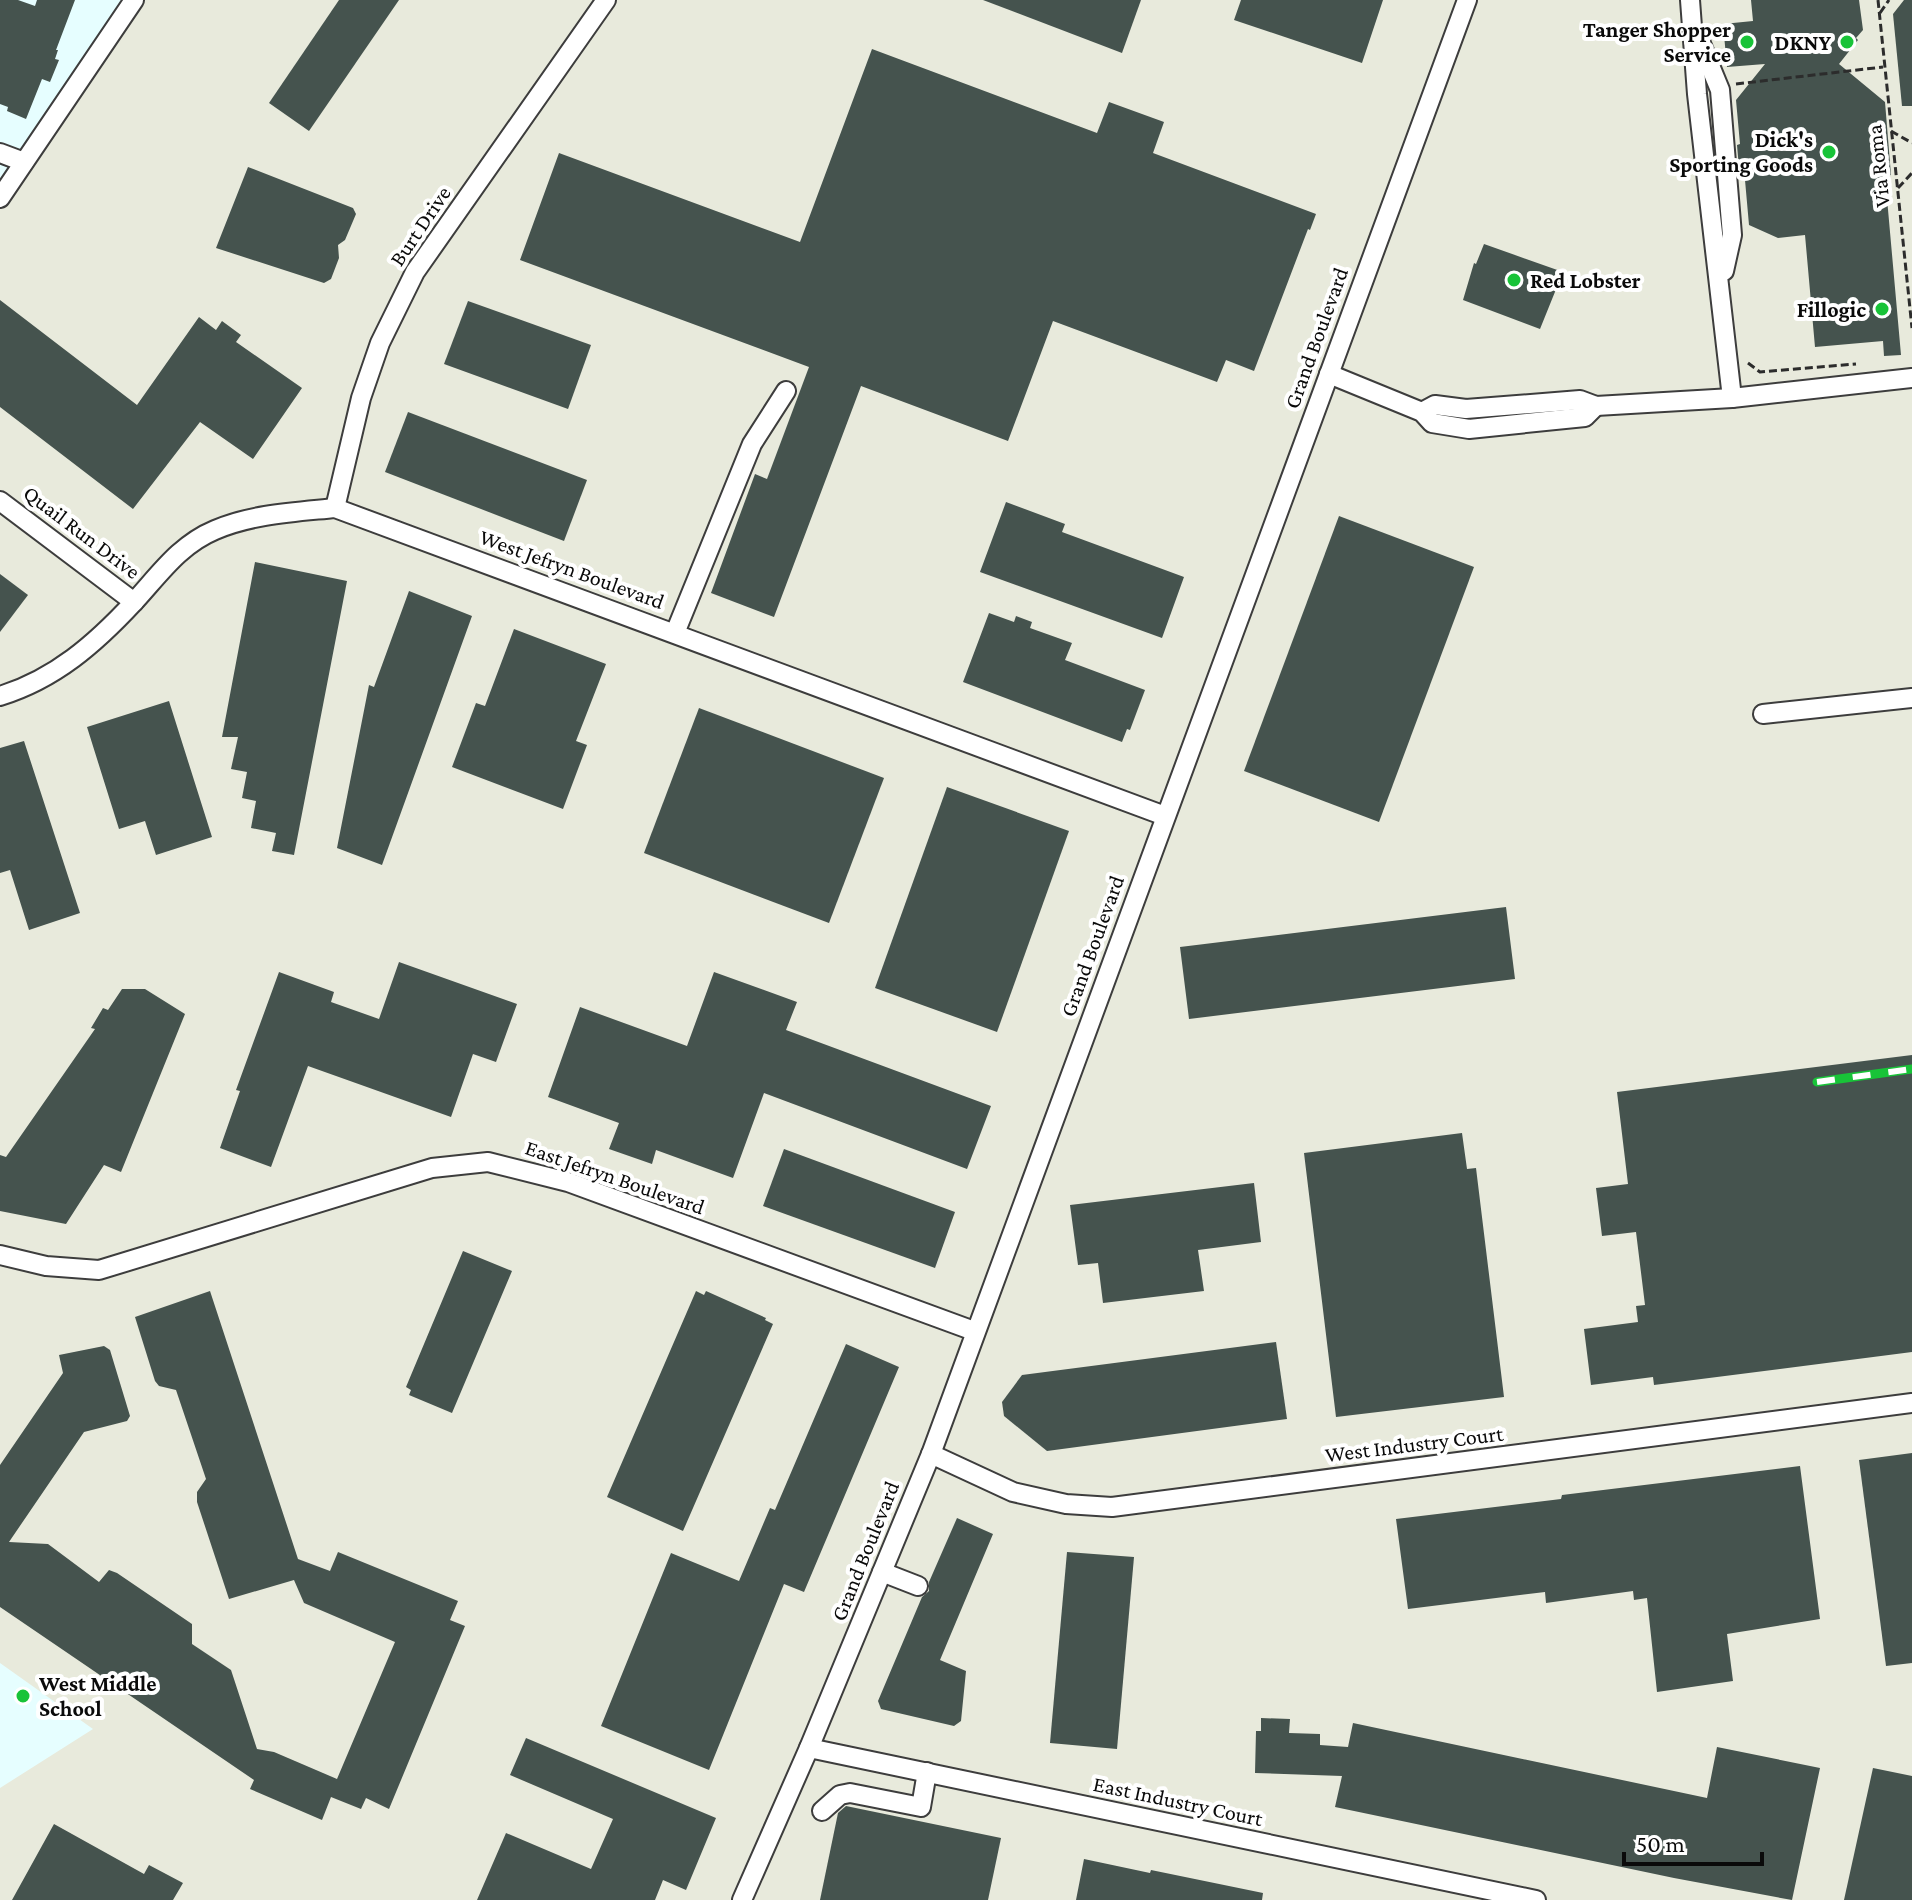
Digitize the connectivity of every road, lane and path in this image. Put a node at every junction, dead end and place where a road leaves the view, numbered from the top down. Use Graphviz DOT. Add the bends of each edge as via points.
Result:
graph roads {
  1 [pos="134,0"];
  2 [pos="606,0"];
  3 [pos="1467,0"];
  4 [pos="1878,0"];
  5 [pos="1889,0"];
  6 [pos="1690,9"];
  7 [pos="1879,14"];
  8 [pos="1883,67"];
  9 [pos="1720,90"];
  10 [pos="1890,130"];
  11 [pos="1912,143"];
  12 [pos="0,153"];
  13 [pos="24,162"];
  14 [pos="1912,173"];
  15 [pos="1897,189"];
  16 [pos="0,198"];
  17 [pos="1720,285"];
  18 [pos="1912,328"];
  19 [pos="1744,354"];
  20 [pos="1865,363"];
  21 [pos="1329,374"];
  22 [pos="1912,378"];
  23 [pos="786,391"];
  24 [pos="1732,398"];
  25 [pos="0,501"];
  26 [pos="335,508"];
  27 [pos="134,602"];
  28 [pos="675,633"];
  29 [pos="0,696"];
  30 [pos="1912,698"];
  31 [pos="1763,714"];
  32 [pos="1165,816"];
  33 [pos="0,1255"];
  34 [pos="974,1331"];
  35 [pos="1912,1403"];
  36 [pos="931,1454"];
  37 [pos="882,1572"];
  38 [pos="918,1586"];
  39 [pos="809,1748"];
  40 [pos="927,1772"];
  41 [pos="822,1811"];
  42 [pos="742,1900"];
  43 [pos="1536,1900"];
  1 -- 13 [label="street"];
  2 -- 26 [label="street, Burt Drive" via="415,272 380,343 361,398"];
  3 -- 21 [label="street, Grand Boulevard"];
  4 -- 7 [label="path, Via Roma"];
  5 -- 7 [label="path"];
  6 -- 9 [label="street"];
  6 -- 17 [label="street"];
  7 -- 8 [label="path, Via Roma"];
  8 -- 9 [label="path"];
  8 -- 10 [label="path, Via Roma"];
  9 -- 17 [label="street" via="1732,235"];
  10 -- 11 [label="path"];
  10 -- 15 [label="path, Via Roma"];
  12 -- 13 [label="street"];
  13 -- 16 [label="street"];
  14 -- 15 [label="path"];
  15 -- 18 [label="path, Via Roma"];
  17 -- 24 [label="street"];
  19 -- 20 [label="path" via="1760,372"];
  21 -- 24 [label="street" via="1422,412 1432,423 1469,429 1585,417 1596,406"];
  21 -- 32 [label="street, Grand Boulevard"];
  22 -- 24 [label="street"];
  23 -- 28 [label="street" via="752,444"];
  25 -- 27 [label="street, Quail Run Drive"];
  26 -- 27 [label="street, West Jefryn Boulevard" via="268,515 215,530 180,551"];
  26 -- 28 [label="street, West Jefryn Boulevard"];
  27 -- 29 [label="street, West Jefryn Boulevard" via="58,671"];
  28 -- 32 [label="street, West Jefryn Boulevard"];
  30 -- 31 [label="street"];
  32 -- 34 [label="street, Grand Boulevard"];
  33 -- 34 [label="street, East Jefryn Boulevard" via="99,1270 432,1168 488,1162 568,1182"];
  34 -- 36 [label="street, Grand Boulevard"];
  35 -- 36 [label="street, West Industry Court" via="1112,1507 1013,1492"];
  36 -- 37 [label="street, Grand Boulevard"];
  37 -- 38 [label="street"];
  37 -- 39 [label="street, Grand Boulevard"];
  39 -- 40 [label="street, East Industry Court"];
  39 -- 42 [label="street, Grand Boulevard"];
  40 -- 41 [label="street" via="921,1807 850,1793"];
  40 -- 43 [label="street, East Industry Court"];
}
